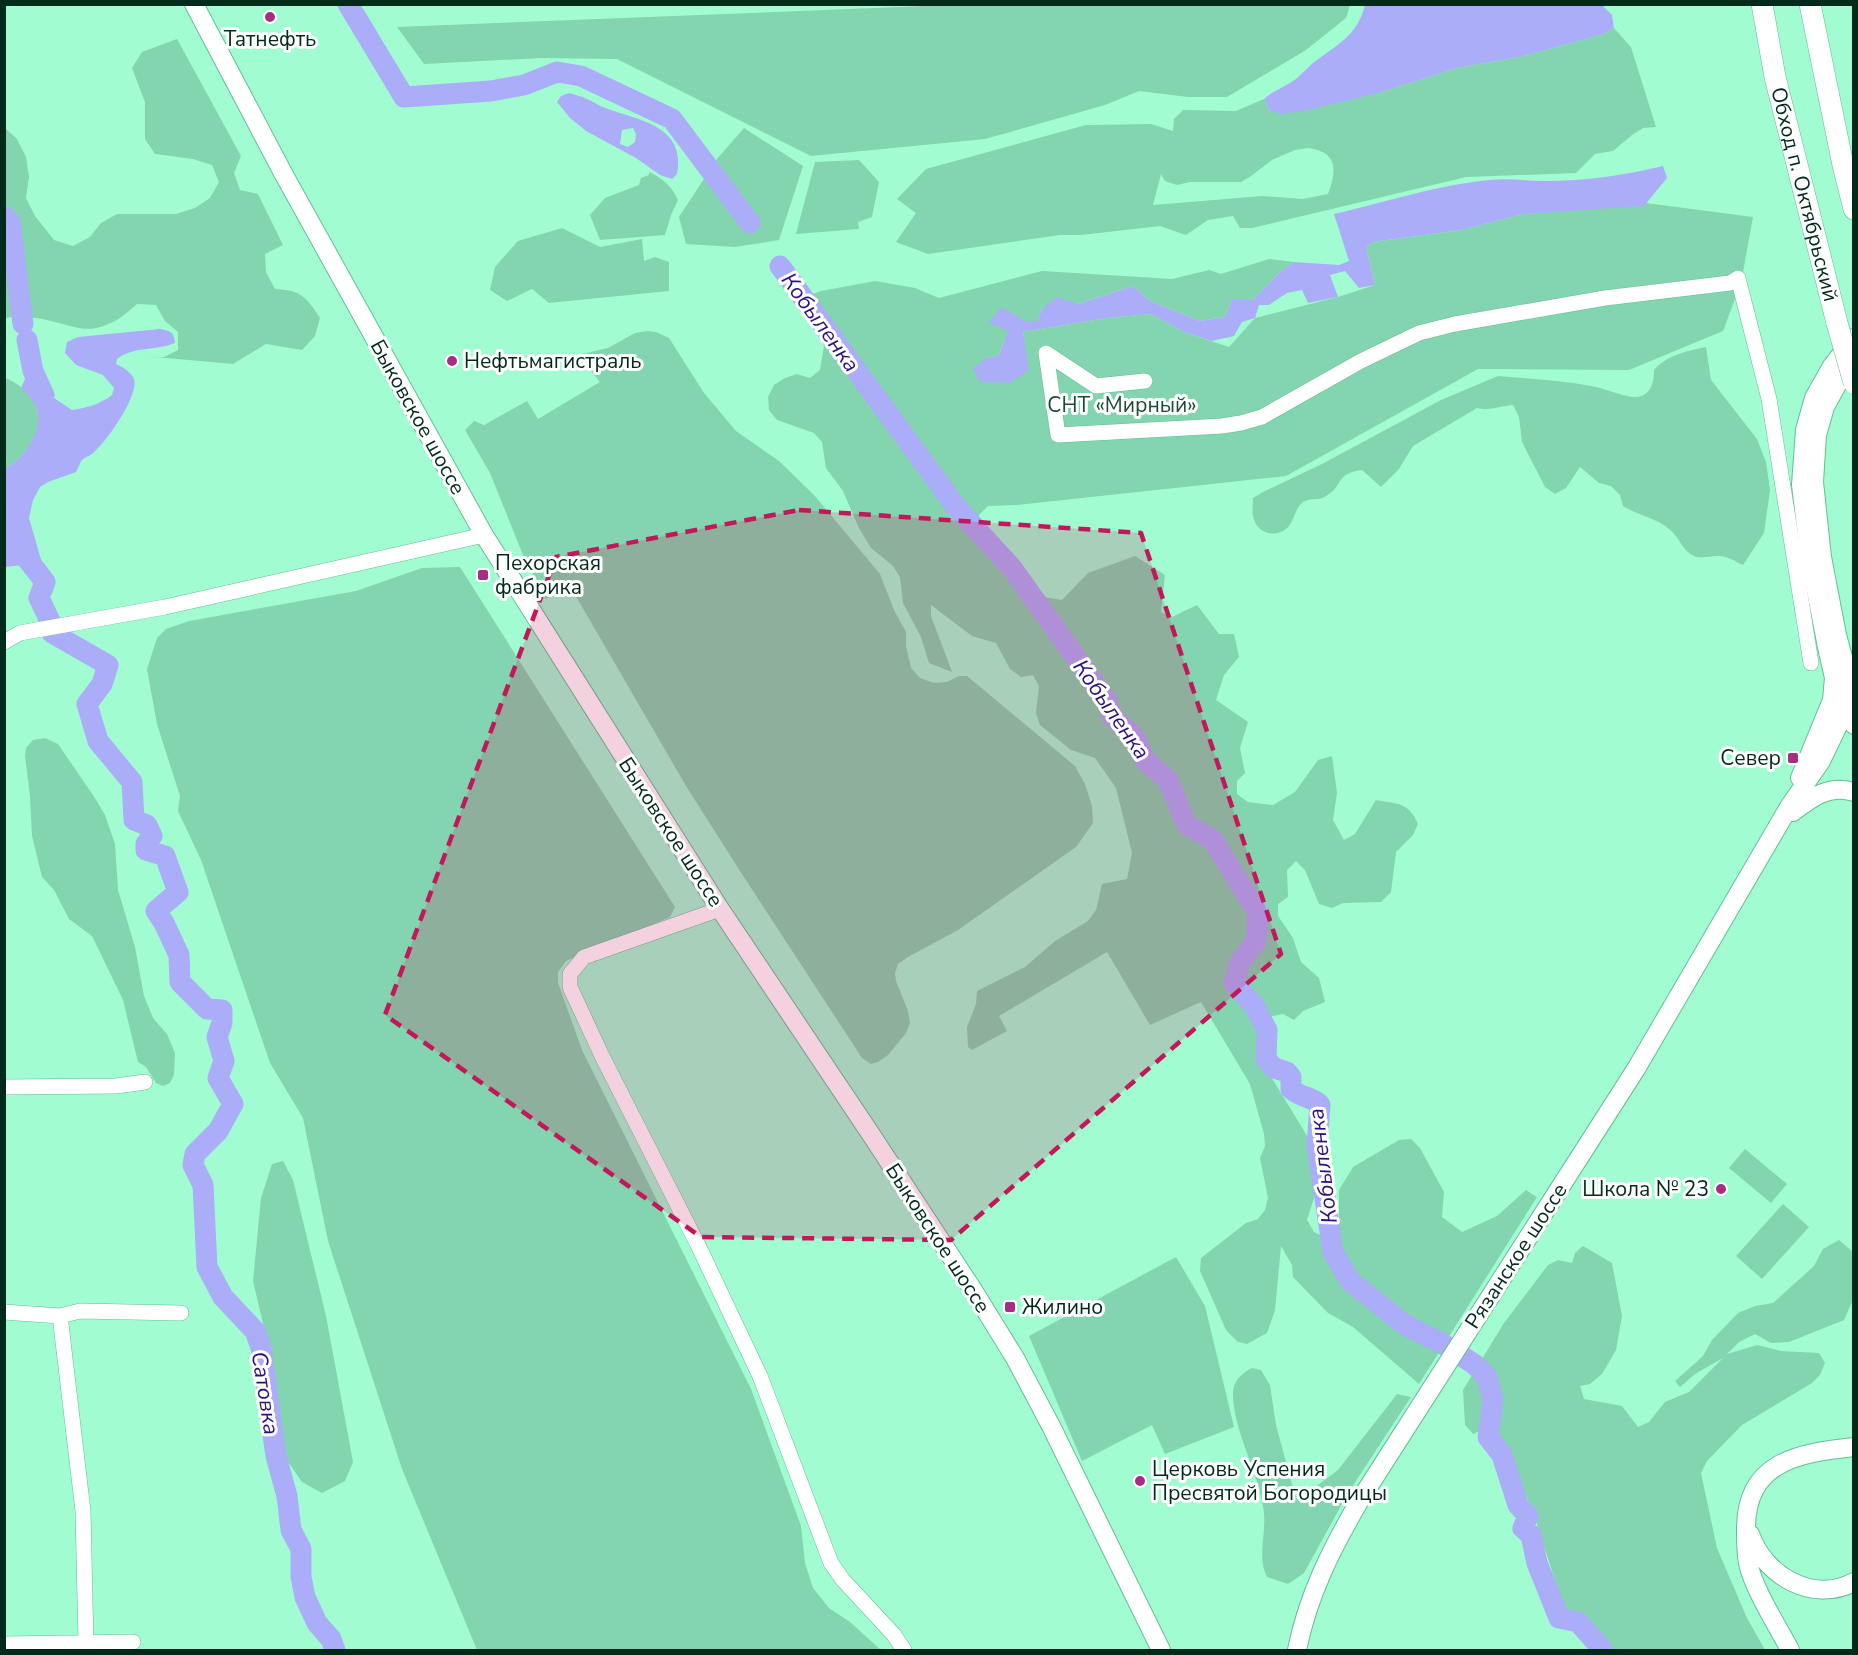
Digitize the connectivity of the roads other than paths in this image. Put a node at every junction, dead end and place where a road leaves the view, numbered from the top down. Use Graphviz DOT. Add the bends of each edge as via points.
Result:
graph roads {
  1 [pos="194,4"];
  2 [pos="1762,4"];
  3 [pos="1810,4"];
  4 [pos="1854,209"];
  5 [pos="1854,338"];
  6 [pos="1854,360"];
  7 [pos="1145,381"];
  8 [pos="1854,383"];
  9 [pos="484,535"];
  10 [pos="4,642"];
  11 [pos="1811,663"];
  12 [pos="1834,678"];
  13 [pos="1848,707"];
  14 [pos="1854,725"];
  15 [pos="1854,792"];
  16 [pos="1789,807"];
  17 [pos="1771,839"];
  18 [pos="720,909"];
  19 [pos="145,1082"];
  20 [pos="4,1087"];
  21 [pos="4,1312"];
  22 [pos="181,1313"];
  23 [pos="60,1316"];
  24 [pos="1850,1448"];
  25 [pos="1745,1520"];
  26 [pos="1854,1582"];
  27 [pos="133,1642"];
  28 [pos="86,1643"];
  29 [pos="4,1644"];
  30 [pos="904,1650"];
  31 [pos="1161,1650"];
  32 [pos="1297,1650"];
  33 [pos="1790,1650"];
  1 -- 9 [label="main road, Быковское шоссе"];
  2 -- 8 [label="highway, Обход п. Октябрьский, bridge" via="1799,178"];
  3 -- 4 [label="highway, Обход п. Октябрьский"];
  5 -- 12 [label="main road" via="1814,398 1804,430 1801,485 1810,559"];
  6 -- 13 [label="main road" via="1826,407 1817,435 1814,482 1822,557 1850,683"];
  7 -- 11 [label="street" via="1096,386 1046,353 1058,435 1222,426 1262,417 1419,333 1605,298 1730,283 1738,278 1769,399"];
  9 -- 10 [label="street" via="165,606 20,633"];
  9 -- 18 [label="main road, Быковское шоссе"];
  12 -- 13 [label="main road"];
  12 -- 16 [label="main road, Рязанское шоссе" via="1825,721"];
  13 -- 14 [label="main road"];
  13 -- 16 [label="main road, Рязанское шоссе" via="1821,761"];
  15 -- 17 [label="main road" via="1822,792 1809,799 1791,813"];
  16 -- 17 [label="main road, Рязанское шоссе"];
  17 -- 32 [label="main road, Рязанское шоссе" via="1636,1069 1360,1500 1313,1591"];
  18 -- 30 [label="street" via="584,957 570,974 570,987 760,1376 831,1563"];
  18 -- 31 [label="main road, Быковское шоссе" via="1015,1358"];
  19 -- 20 [label="street"];
  21 -- 23 [label="street"];
  22 -- 23 [label="street" via="80,1311"];
  23 -- 28 [label="street" via="83,1511"];
  24 -- 25 [label="main road" via="1805,1454 1770,1470 1747,1502"];
  25 -- 26 [label="main road" via="1760,1554 1792,1583 1826,1590"];
  25 -- 33 [label="main road" via="1748,1564"];
  27 -- 28 [label="street"];
  28 -- 29 [label="street"];
}
